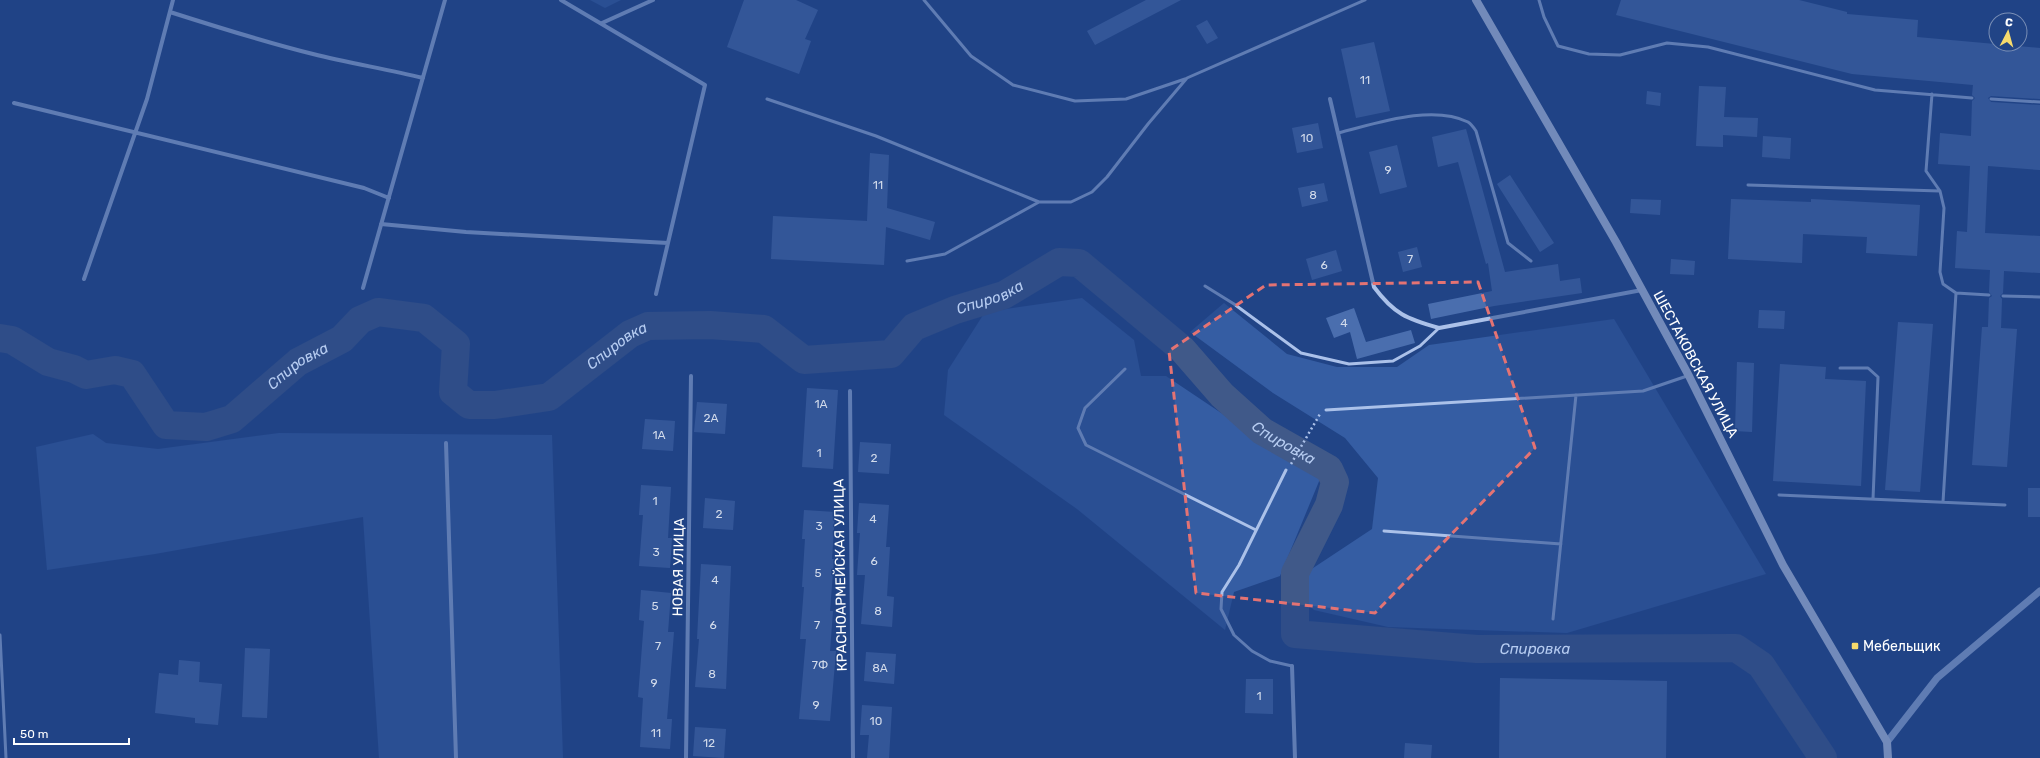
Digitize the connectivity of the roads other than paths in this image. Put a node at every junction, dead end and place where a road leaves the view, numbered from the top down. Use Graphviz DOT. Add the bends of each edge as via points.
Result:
graph roads {
  1 [pos="173,0"];
  2 [pos="445,0"];
  3 [pos="561,0"];
  4 [pos="653,0"];
  5 [pos="924,0"];
  6 [pos="1365,0"];
  7 [pos="1476,0"];
  8 [pos="1539,0"];
  9 [pos="170,12"];
  10 [pos="602,23"];
  11 [pos="423,78"];
  12 [pos="1187,78"];
  13 [pos="1932,94"];
  14 [pos="1972,98"];
  15 [pos="768,99"];
  16 [pos="1330,99"];
  17 [pos="1991,99"];
  18 [pos="2040,102"];
  19 [pos="14,103"];
  20 [pos="135,132"];
  21 [pos="1338,133"];
  22 [pos="1748,185"];
  23 [pos="1940,191"];
  24 [pos="389,198"];
  25 [pos="1039,202"];
  26 [pos="381,224"];
  27 [pos="668,243"];
  28 [pos="907,261"];
  29 [pos="1531,261"];
  30 [pos="84,279"];
  31 [pos="1205,286"];
  32 [pos="363,288"];
  33 [pos="1642,290"];
  34 [pos="1956,293"];
  35 [pos="656,294"];
  36 [pos="1989,295"];
  37 [pos="2003,296"];
  38 [pos="2040,298"];
  39 [pos="1439,328"];
  40 [pos="1840,368"];
  41 [pos="1125,369"];
  42 [pos="691,376"];
  43 [pos="1689,376"];
  44 [pos="850,391"];
  45 [pos="1576,395"];
  46 [pos="1326,410"];
  47 [pos="446,443"];
  48 [pos="1286,470"];
  49 [pos="1779,495"];
  50 [pos="1873,499"];
  51 [pos="1943,502"];
  52 [pos="2005,505"];
  53 [pos="1256,530"];
  54 [pos="1384,531"];
  55 [pos="1561,544"];
  56 [pos="2040,591"];
  57 [pos="1553,619"];
  58 [pos="0,635"];
  59 [pos="1292,666"];
  60 [pos="1887,742"];
  61 [pos="6,758"];
  62 [pos="456,758"];
  63 [pos="686,758"];
  64 [pos="853,758"];
  65 [pos="1295,758"];
  66 [pos="1888,758"];
  1 -- 9 [label="street"];
  2 -- 11 [label="street"];
  3 -- 10 [label="street"];
  4 -- 10 [label="street"];
  5 -- 12 [label="lane" via="971,56 1013,86 1075,101 1126,99"];
  6 -- 12 [label="lane"];
  7 -- 33 [label="main road, ШЕСТАКОВСКАЯ УЛИЦА"];
  8 -- 13 [label="lane" via="1558,46 1589,54 1620,55 1667,43 1708,47 1875,90"];
  9 -- 11 [label="street" via="248,38"];
  9 -- 20 [label="street" via="147,99"];
  10 -- 27 [label="street" via="705,85"];
  11 -- 24 [label="street"];
  12 -- 25 [label="lane" via="1092,192 1071,202"];
  13 -- 14 [label="lane"];
  13 -- 23 [label="lane" via="1926,170"];
  15 -- 25 [label="lane" via="876,136"];
  16 -- 21 [label="street"];
  17 -- 18 [label="lane"];
  19 -- 20 [label="street"];
  20 -- 24 [label="street" via="364,188"];
  20 -- 30 [label="street"];
  21 -- 29 [label="lane" via="1405,117 1433,115 1469,122 1476,131 1508,243"];
  21 -- 39 [label="street" via="1374,287 1385,302 1410,320"];
  22 -- 23 [label="lane"];
  23 -- 34 [label="lane" via="1944,208 1940,272 1943,284"];
  24 -- 26 [label="street"];
  25 -- 28 [label="lane" via="945,254"];
  26 -- 27 [label="street" via="466,232"];
  26 -- 32 [label="street"];
  27 -- 35 [label="street"];
  31 -- 39 [label="lane" via="1301,353 1349,364 1393,361 1420,346"];
  33 -- 39 [label="street"];
  33 -- 43 [label="main road, ШЕСТАКОВСКАЯ УЛИЦА"];
  34 -- 36 [label="lane"];
  34 -- 51 [label="lane"];
  37 -- 38 [label="lane"];
  40 -- 50 [label="lane" via="1868,368 1878,377"];
  41 -- 53 [label="lane" via="1085,408 1078,428 1086,445"];
  42 -- 63 [label="street, НОВАЯ УЛИЦА"];
  43 -- 45 [label="lane" via="1643,390"];
  43 -- 60 [label="main road, ШЕСТАКОВСКАЯ УЛИЦА" via="1783,564"];
  44 -- 64 [label="street, КРАСНОАРМЕЙСКАЯ УЛИЦА"];
  45 -- 46 [label="lane"];
  45 -- 55 [label="lane"];
  47 -- 62 [label="street"];
  48 -- 53 [label="lane"];
  49 -- 50 [label="lane"];
  50 -- 51 [label="lane"];
  51 -- 52 [label="lane"];
  53 -- 59 [label="lane" via="1222,592 1221,609 1234,635 1252,651 1270,661"];
  54 -- 55 [label="lane"];
  55 -- 57 [label="lane"];
  56 -- 60 [label="street" via="1937,678"];
  58 -- 61 [label="lane"];
  59 -- 65 [label="street"];
  60 -- 66 [label="main road"];
}
